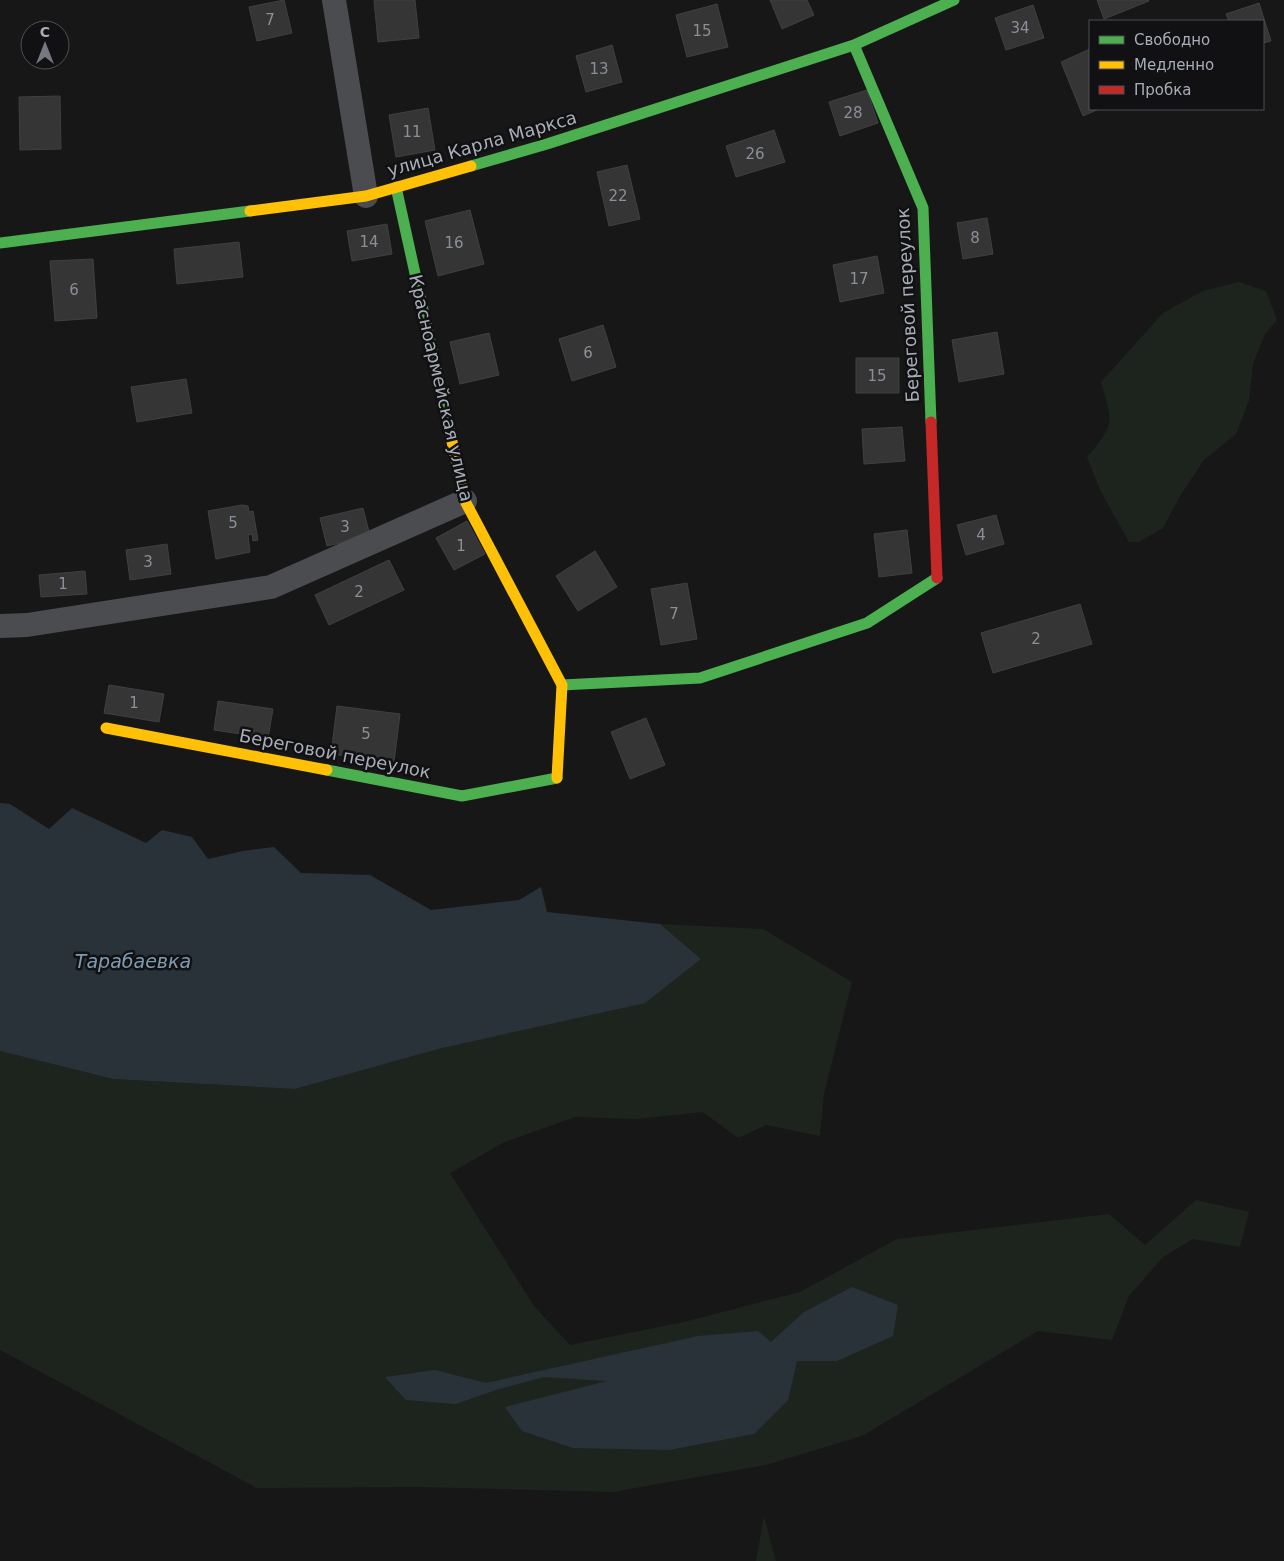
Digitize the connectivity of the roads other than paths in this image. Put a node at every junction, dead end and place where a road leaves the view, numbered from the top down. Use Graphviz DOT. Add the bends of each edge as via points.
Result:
graph roads {
  1 [pos="334,0"];
  2 [pos="954,0"];
  3 [pos="854,45"];
  4 [pos="396,187"];
  5 [pos="366,196"];
  6 [pos="0,243"];
  7 [pos="465,501"];
  8 [pos="0,626"];
  9 [pos="562,684"];
  10 [pos="106,728"];
  1 -- 5 [label="street"];
  2 -- 3 [label="street, улица Карла Маркса"];
  3 -- 4 [label="street, улица Карла Маркса" via="547,144"];
  3 -- 9 [label="street, Береговой переулок" via="923,208 937,578 867,624 700,678"];
  4 -- 5 [label="street, улица Карла Маркса"];
  4 -- 7 [label="street, Красноармейская улица"];
  5 -- 6 [label="street, улица Карла Маркса"];
  7 -- 8 [label="street" via="271,586 27,625"];
  7 -- 9 [label="street, Красноармейская улица"];
  9 -- 10 [label="street, Береговой переулок" via="558,778 462,796"];
}
